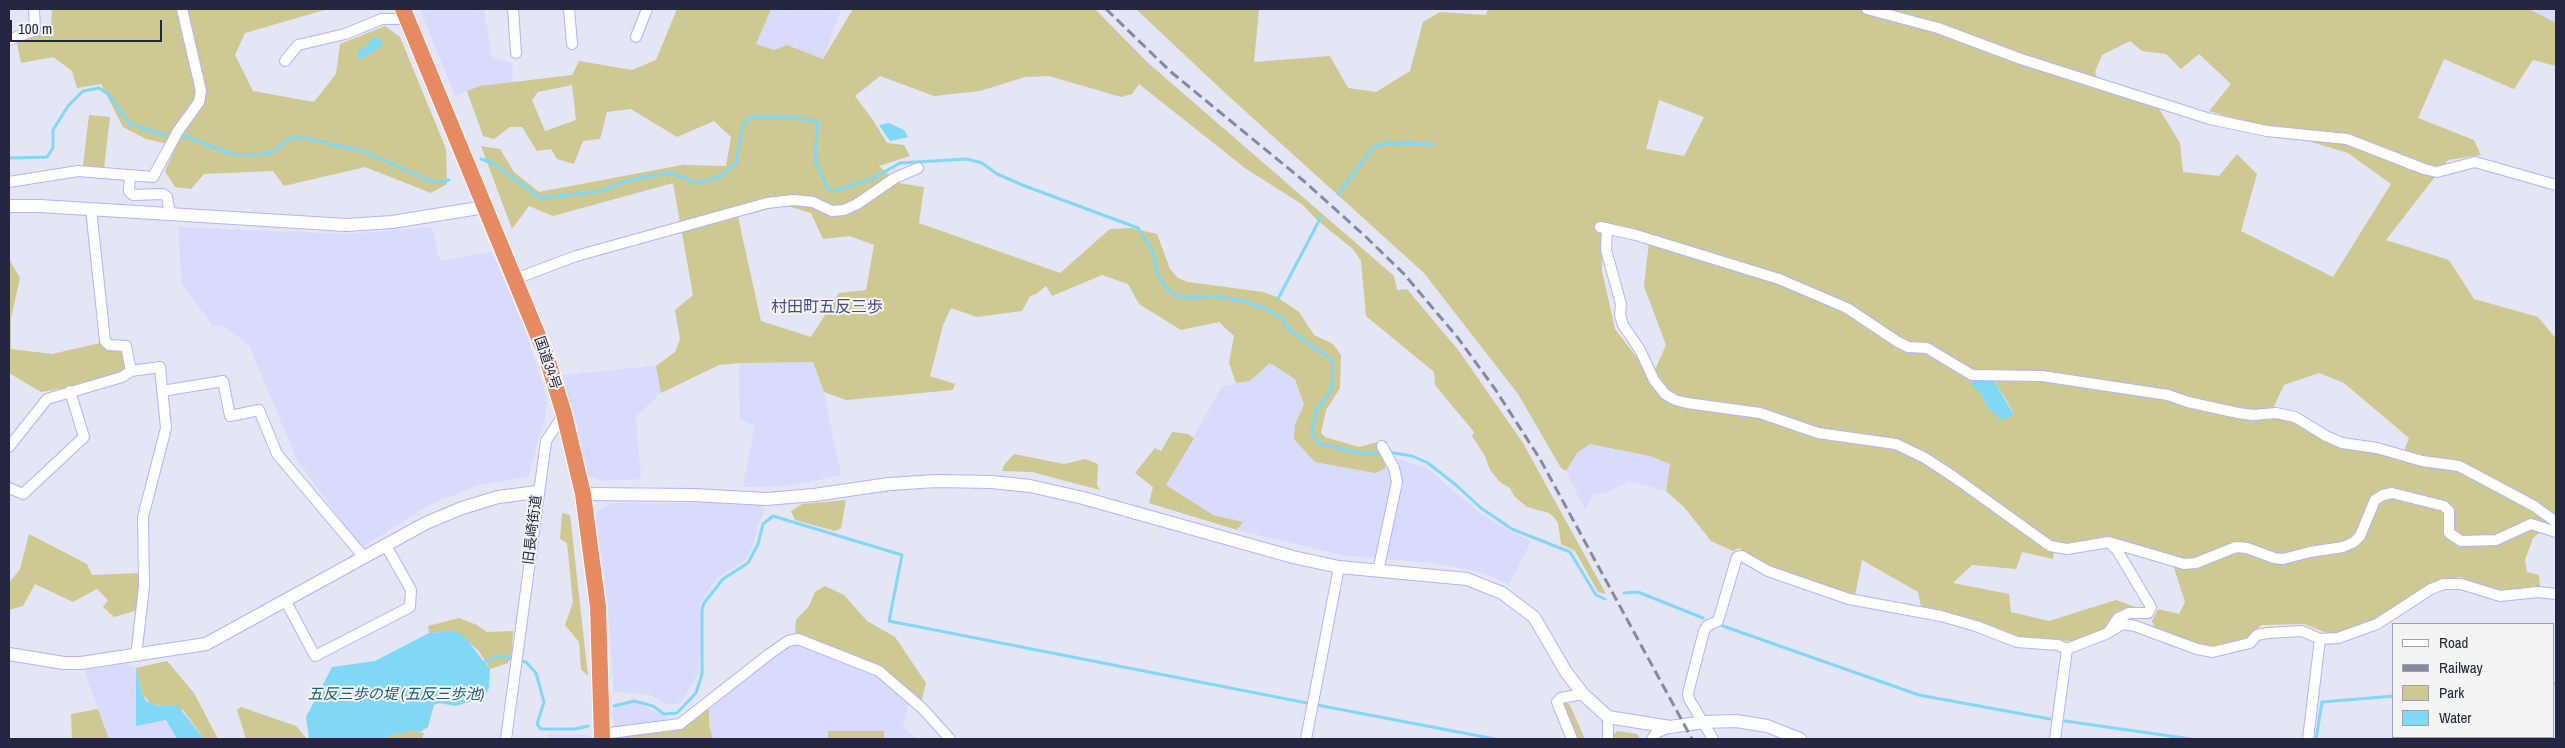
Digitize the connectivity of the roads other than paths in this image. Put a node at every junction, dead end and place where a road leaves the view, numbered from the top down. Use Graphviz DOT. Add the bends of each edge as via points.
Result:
graph roads {
  1 [pos="34,9"];
  2 [pos="182,9"];
  3 [pos="514,9"];
  4 [pos="569,9"];
  5 [pos="647,9"];
  6 [pos="1867,9"];
  7 [pos="405,14"];
  8 [pos="636,37"];
  9 [pos="9,40"];
  10 [pos="572,44"];
  11 [pos="516,53"];
  12 [pos="285,61"];
  13 [pos="918,168"];
  14 [pos="130,175"];
  15 [pos="9,182"];
  16 [pos="2556,185"];
  17 [pos="9,206"];
  18 [pos="485,207"];
  19 [pos="91,209"];
  20 [pos="170,214"];
  21 [pos="515,279"];
  22 [pos="131,371"];
  23 [pos="162,390"];
  24 [pos="70,391"];
  25 [pos="564,414"];
  26 [pos="1382,446"];
  27 [pos="9,447"];
  28 [pos="9,488"];
  29 [pos="537,492"];
  30 [pos="583,494"];
  31 [pos="2556,522"];
  32 [pos="2556,532"];
  33 [pos="2109,542"];
  34 [pos="385,544"];
  35 [pos="363,556"];
  36 [pos="1339,567"];
  37 [pos="1378,571"];
  38 [pos="2556,594"];
  39 [pos="285,600"];
  40 [pos="2108,633"];
  41 [pos="2320,639"];
  42 [pos="2067,648"];
  43 [pos="9,654"];
  44 [pos="136,656"];
  45 [pos="1583,694"];
  46 [pos="1608,717"];
  47 [pos="1704,722"];
  48 [pos="1670,727"];
  49 [pos="602,737"];
  50 [pos="506,739"];
  51 [pos="950,739"];
  52 [pos="1306,739"];
  53 [pos="1572,739"];
  54 [pos="1608,739"];
  55 [pos="1652,739"];
  56 [pos="1713,739"];
  57 [pos="1800,739"];
  58 [pos="2055,739"];
  59 [pos="2308,739"];
  1 -- 9 [label="street" via="35,30"];
  2 -- 14 [label="street" via="201,91 199,102 178,131 153,177"];
  3 -- 11 [label="street"];
  4 -- 10 [label="street"];
  5 -- 8 [label="street"];
  6 -- 16 [label="street" via="1938,28 2021,59 2210,119 2266,131 2347,139 2437,172 2475,162"];
  7 -- 12 [label="street" via="382,19 345,34 298,44"];
  7 -- 18 [label="highway, 国道34号"];
  13 -- 21 [label="street" via="844,210 832,211 813,202 794,200 767,204 576,256"];
  14 -- 15 [label="street" via="78,171"];
  14 -- 20 [label="street" via="129,191 132,194 163,194 168,197"];
  17 -- 19 [label="street"];
  18 -- 20 [label="street" via="392,222 346,225"];
  18 -- 21 [label="highway, 国道34号"];
  19 -- 20 [label="street"];
  19 -- 22 [label="street" via="104,342 126,346"];
  21 -- 25 [label="highway, 国道34号" via="546,355"];
  22 -- 23 [label="street" via="160,367"];
  22 -- 24 [label="street" via="122,377"];
  23 -- 35 [label="street" via="223,381 230,416 259,410 277,454"];
  23 -- 44 [label="street" via="166,428 143,517 144,587"];
  24 -- 27 [label="street" via="47,399"];
  24 -- 28 [label="street" via="84,437 23,494"];
  25 -- 29 [label="street, 旧長崎街道" via="546,442"];
  25 -- 30 [label="highway, 国道34号"];
  26 -- 37 [label="street" via="1394,468 1397,482"];
  29 -- 34 [label="street" via="498,497 462,508"];
  29 -- 50 [label="street, 旧長崎街道"];
  30 -- 36 [label="street" via="766,499 889,484 992,482 1030,486 1083,498"];
  30 -- 49 [label="highway, 国道34号" via="598,607"];
  31 -- 33 [label="street" via="2534,506 2459,466 2342,443 2295,416 2276,413 2253,415 2168,395 2042,376 1972,375 1927,348 1898,342 1847,308 1779,279 1603,228 1623,325 1640,350 1654,380 1675,400 1760,413 1818,433 1896,444 1940,468 2050,546 2067,549"];
  32 -- 33 [label="street" via="2532,524 2496,540 2461,541 2449,533 2449,511 2444,506 2392,493 2374,500 2360,536 2354,542 2283,559 2236,547 2196,563 2184,564"];
  33 -- 40 [label="street" via="2151,607 2148,613 2129,613 2118,618"];
  34 -- 35 [label="street"];
  34 -- 39 [label="street" via="411,590 410,607 315,656"];
  35 -- 39 [label="street"];
  36 -- 37 [label="street"];
  36 -- 52 [label="street"];
  37 -- 45 [label="street" via="1467,580 1515,600 1534,617 1566,672"];
  38 -- 41 [label="street" via="2538,592 2500,596 2462,584 2444,584 2377,624 2338,638"];
  39 -- 44 [label="street" via="206,644"];
  40 -- 41 [label="street" via="2122,624 2135,626 2197,650 2213,652 2250,643 2257,635 2268,633 2302,631"];
  40 -- 42 [label="street"];
  41 -- 59 [label="street"];
  42 -- 47 [label="street" via="2017,642 1941,616 1849,599 1768,571 1742,556 1737,557 1718,621 1707,626 1704,632 1688,693"];
  42 -- 58 [label="street"];
  43 -- 44 [label="street" via="64,663"];
  45 -- 46 [label="street"];
  45 -- 53 [label="street" via="1561,698 1557,702"];
  46 -- 48 [label="street"];
  46 -- 54 [label="street"];
  47 -- 48 [label="street"];
  47 -- 56 [label="street"];
  47 -- 57 [label="street" via="1736,721 1767,726"];
  48 -- 55 [label="street" via="1656,733"];
  49 -- 51 [label="street" via="680,724 768,655 788,641 798,639 879,671 922,708"];
}
